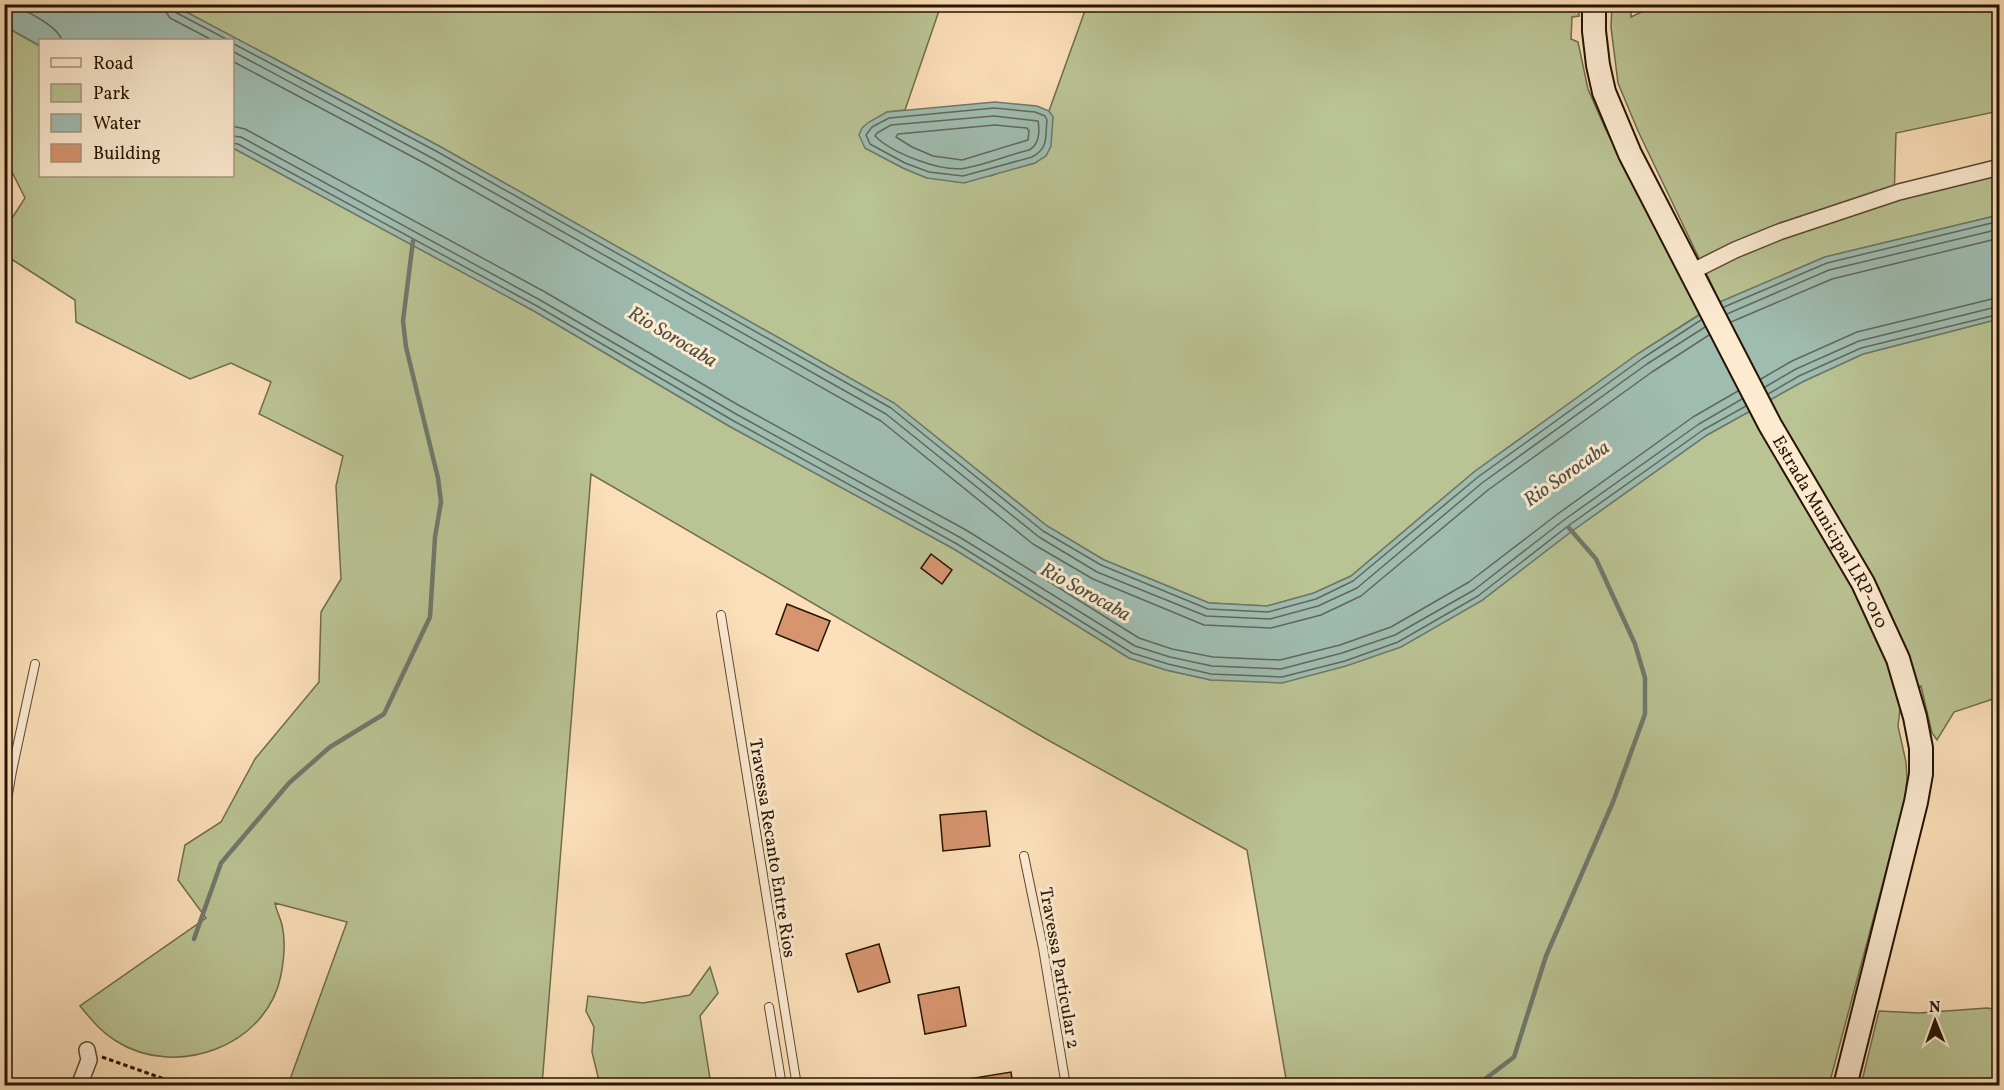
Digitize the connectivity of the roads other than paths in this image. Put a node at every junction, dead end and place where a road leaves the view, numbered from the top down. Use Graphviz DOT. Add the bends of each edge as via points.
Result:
graph roads {
  1 [pos="1594,4"];
  2 [pos="2000,167"];
  3 [pos="1695,280"];
  4 [pos="721,615"];
  5 [pos="35,664"];
  6 [pos="4,817"];
  7 [pos="1024,856"];
  8 [pos="769,1007"];
  9 [pos="88,1055"];
  10 [pos="79,1086"];
  11 [pos="782,1086"];
  12 [pos="797,1086"];
  13 [pos="1066,1086"];
  14 [pos="1845,1086"];
  1 -- 3 [label="street, Estrada Municipal LRP-010" via="1604,92 1630,154"];
  2 -- 3 [label="street" via="1899,192 1779,232 1735,250"];
  3 -- 14 [label="street, Estrada Municipal LRP-010" via="1770,425 1863,583 1898,659 1921,748 1916,802"];
  4 -- 12 [label="lane, Travessa Recanto Entre Rios"];
  5 -- 6 [label="lane"];
  7 -- 13 [label="lane, Travessa Particular 2"];
  8 -- 11 [label="lane"];
  9 -- 10 [label="street"];
}
